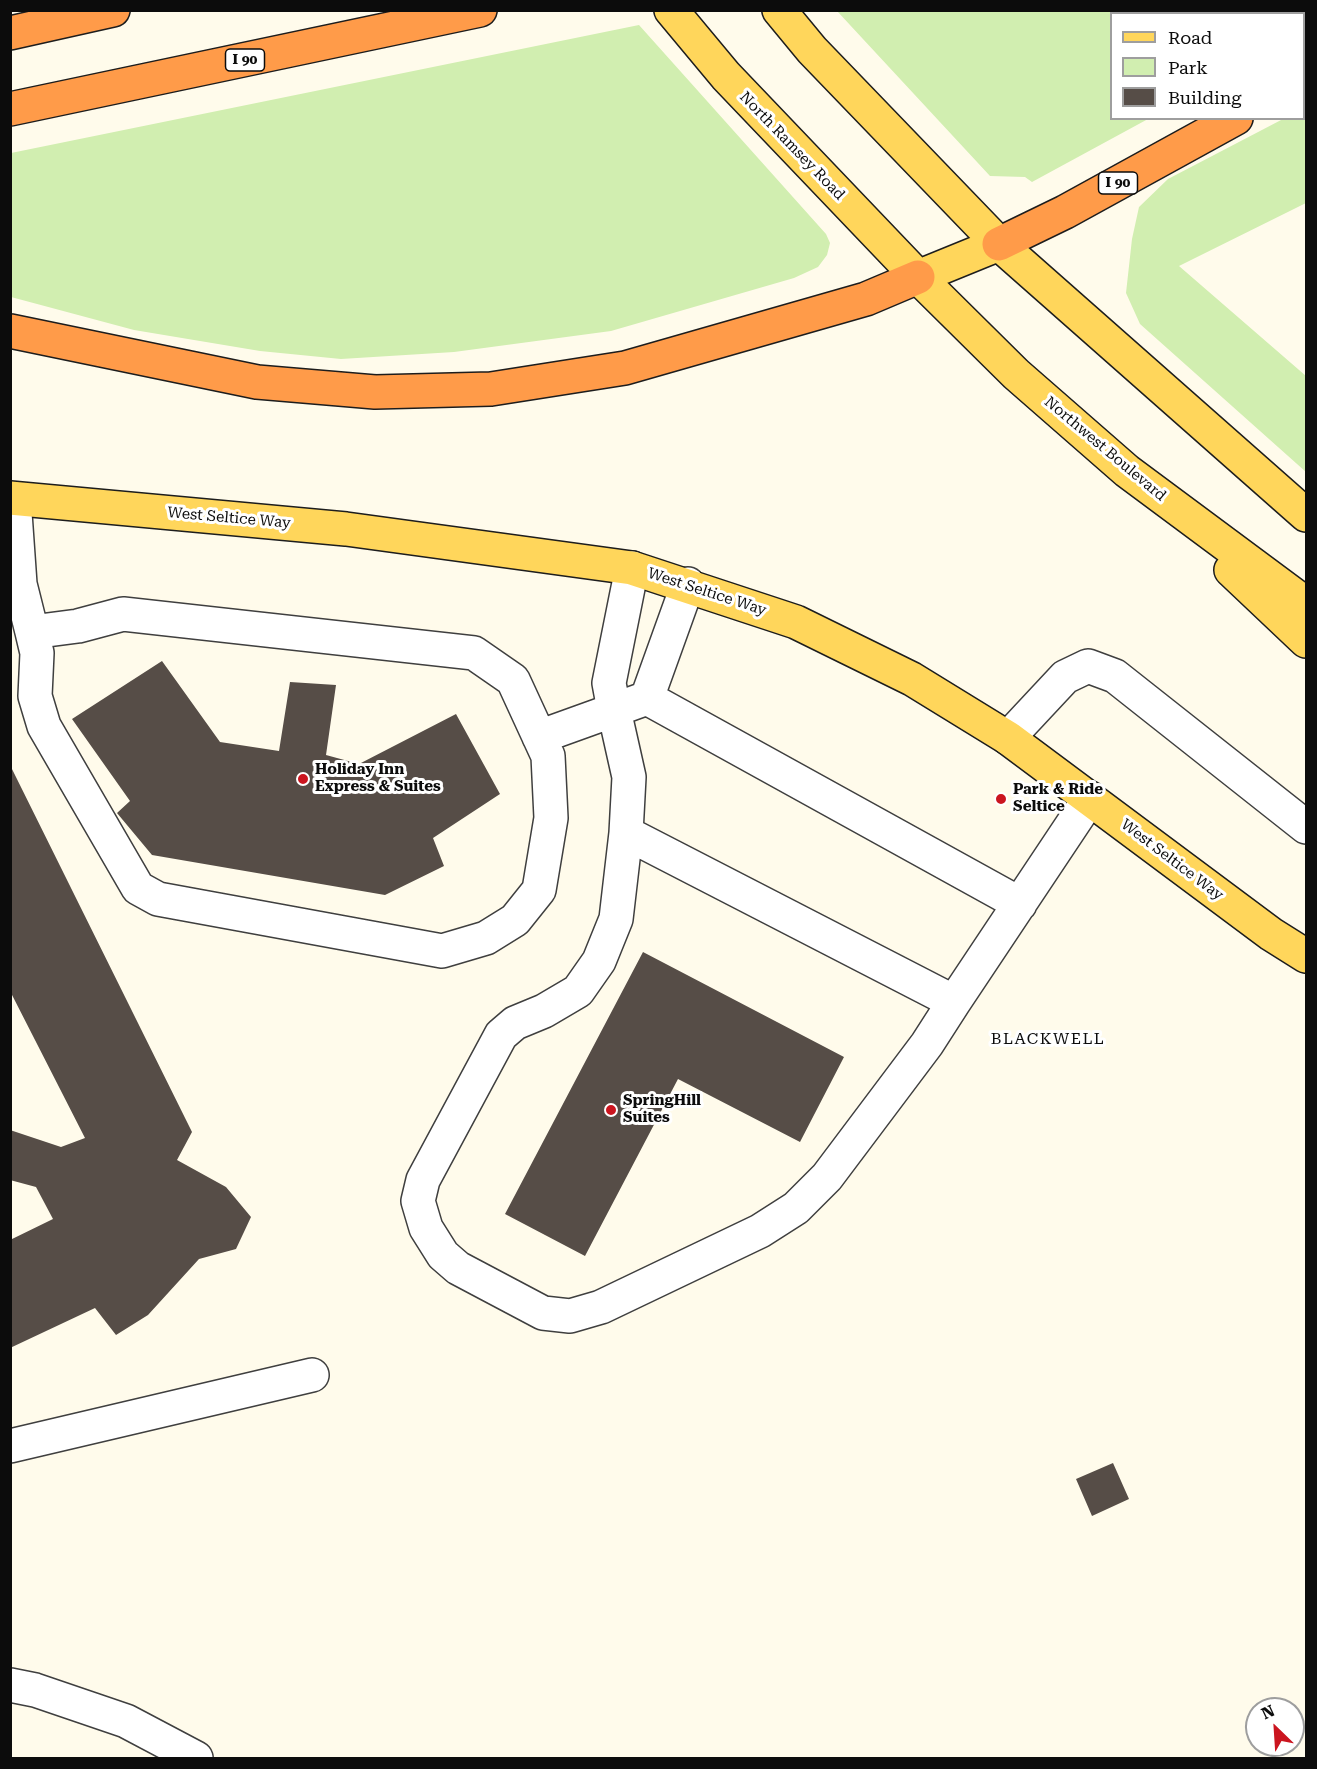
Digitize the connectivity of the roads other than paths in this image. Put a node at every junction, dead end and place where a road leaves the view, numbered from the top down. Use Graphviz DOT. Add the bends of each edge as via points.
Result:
graph roads {
  1 [pos="113,10"];
  2 [pos="480,10"];
  3 [pos="671,10"];
  4 [pos="779,10"];
  5 [pos="10,33"];
  6 [pos="10,109"];
  7 [pos="1232,120"];
  8 [pos="999,244"];
  9 [pos="918,277"];
  10 [pos="10,331"];
  11 [pos="1127,471"];
  12 [pos="12,499"];
  13 [pos="1306,515"];
  14 [pos="632,567"];
  15 [pos="688,584"];
  16 [pos="1306,604"];
  17 [pos="32,632"];
  18 [pos="1306,641"];
  19 [pos="647,698"];
  20 [pos="614,710"];
  21 [pos="539,737"];
  22 [pos="1008,738"];
  23 [pos="1090,798"];
  24 [pos="1306,827"];
  25 [pos="627,833"];
  26 [pos="1020,904"];
  27 [pos="1271,934"];
  28 [pos="1306,943"];
  29 [pos="1306,956"];
  30 [pos="1306,971"];
  31 [pos="954,1002"];
  32 [pos="312,1375"];
  33 [pos="10,1446"];
  34 [pos="10,1685"];
  35 [pos="196,1758"];
  1 -- 5 [label="highway"];
  2 -- 6 [label="highway, I 90"];
  3 -- 9 [label="main road, North Ramsey Road" via="726,76"];
  4 -- 8 [label="main road" via="812,50"];
  7 -- 8 [label="highway, I 90"];
  8 -- 9 [label="main road"];
  8 -- 13 [label="main road"];
  9 -- 10 [label="highway" via="866,299 625,368 491,389 375,392 257,382"];
  9 -- 11 [label="main road, Northwest Boulevard" via="1016,374"];
  11 -- 16 [label="main road, Northwest Boulevard"];
  11 -- 18 [label="main road"];
  12 -- 14 [label="main road, West Seltice Way" via="346,529"];
  12 -- 17 [label="street" via="20,584"];
  14 -- 15 [label="main road, West Seltice Way"];
  14 -- 20 [label="street" via="609,683"];
  15 -- 19 [label="street"];
  15 -- 22 [label="main road, West Seltice Way" via="796,622 912,679"];
  17 -- 21 [label="street" via="78,626 123,614 474,653 513,680"];
  17 -- 21 [label="street" via="37,653 35,696 44,726 138,888 158,899 442,951 486,938 515,920 539,890 551,818 548,756"];
  19 -- 20 [label="street"];
  19 -- 26 [label="street"];
  20 -- 21 [label="street"];
  20 -- 25 [label="street" via="628,777"];
  22 -- 23 [label="main road, West Seltice Way"];
  22 -- 24 [label="street" via="1065,677 1088,666 1114,676"];
  23 -- 26 [label="street"];
  23 -- 27 [label="main road, West Seltice Way"];
  25 -- 31 [label="street"];
  25 -- 31 [label="street" via="616,919 599,961 578,991 515,1023 501,1035 423,1180 418,1201 426,1228 443,1255 458,1268 543,1313 570,1316 600,1307 759,1231 796,1208 827,1176"];
  26 -- 31 [label="street"];
  27 -- 28 [label="main road"];
  27 -- 29 [label="main road, West Seltice Way"];
  27 -- 30 [label="main road"];
  32 -- 33 [label="street"];
  34 -- 35 [label="street" via="126,1721"];
}
